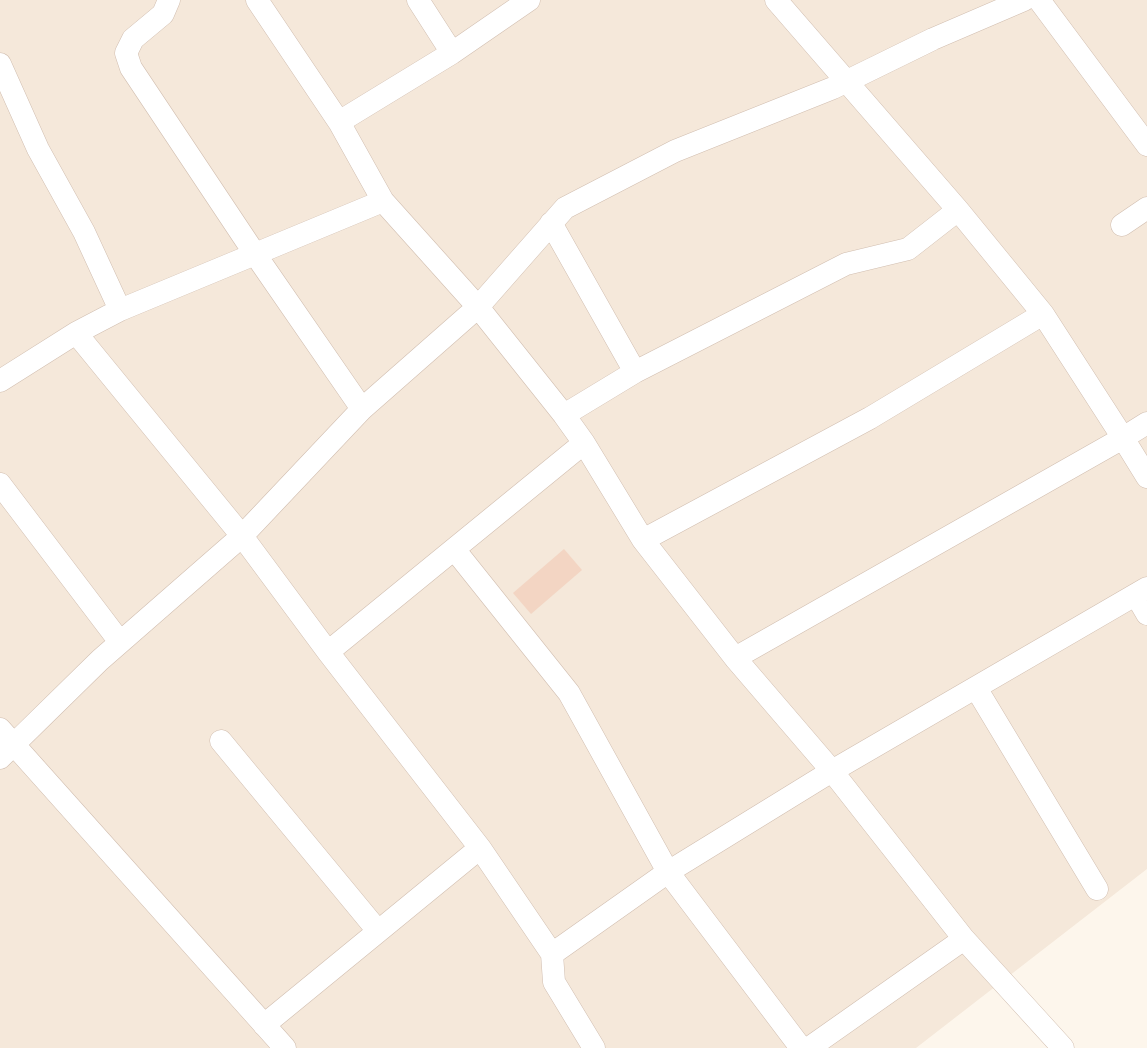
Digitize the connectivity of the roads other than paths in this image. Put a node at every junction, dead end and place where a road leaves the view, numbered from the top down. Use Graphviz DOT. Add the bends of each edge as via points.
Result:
graph roads {
  1 [pos="169,0"];
  2 [pos="257,0"];
  3 [pos="418,0"];
  4 [pos="529,0"];
  5 [pos="776,0"];
  6 [pos="1024,0"];
  7 [pos="1039,0"];
  8 [pos="452,53"];
  9 [pos="0,64"];
  10 [pos="846,81"];
  11 [pos="339,122"];
  12 [pos="1147,145"];
  13 [pos="382,201"];
  14 [pos="1147,208"];
  15 [pos="958,210"];
  16 [pos="551,223"];
  17 [pos="1122,225"];
  18 [pos="255,254"];
  19 [pos="478,307"];
  20 [pos="120,310"];
  21 [pos="1043,314"];
  22 [pos="76,333"];
  23 [pos="635,372"];
  24 [pos="0,381"];
  25 [pos="362,409"];
  26 [pos="564,415"];
  27 [pos="1147,423"];
  28 [pos="1123,438"];
  29 [pos="584,443"];
  30 [pos="1147,477"];
  31 [pos="0,484"];
  32 [pos="242,536"];
  33 [pos="643,540"];
  34 [pos="454,549"];
  35 [pos="1142,592"];
  36 [pos="1147,614"];
  37 [pos="120,642"];
  38 [pos="328,652"];
  39 [pos="735,658"];
  40 [pos="976,688"];
  41 [pos="220,741"];
  42 [pos="5,744"];
  43 [pos="832,771"];
  44 [pos="480,848"];
  45 [pos="668,872"];
  46 [pos="1097,889"];
  47 [pos="378,931"];
  48 [pos="964,940"];
  49 [pos="552,954"];
  50 [pos="264,1025"];
  51 [pos="285,1048"];
  52 [pos="594,1048"];
  53 [pos="801,1048"];
  54 [pos="809,1048"];
  55 [pos="1063,1048"];
  1 -- 18 [label="street" via="163,14 133,39 126,53 131,68"];
  2 -- 11 [label="street"];
  3 -- 8 [label="street"];
  4 -- 8 [label="street"];
  5 -- 10 [label="street"];
  6 -- 10 [label="street" via="933,39"];
  7 -- 12 [label="street"];
  8 -- 11 [label="street"];
  9 -- 20 [label="street" via="38,149 84,232"];
  10 -- 15 [label="street"];
  10 -- 16 [label="street" via="675,151 565,208"];
  11 -- 13 [label="street"];
  13 -- 18 [label="street"];
  13 -- 19 [label="street"];
  14 -- 17 [label="street"];
  15 -- 21 [label="street"];
  15 -- 23 [label="street" via="908,249 846,264"];
  16 -- 19 [label="street"];
  16 -- 23 [label="street"];
  18 -- 20 [label="street"];
  18 -- 25 [label="street"];
  19 -- 25 [label="street"];
  19 -- 26 [label="street"];
  20 -- 22 [label="street"];
  21 -- 28 [label="street"];
  21 -- 33 [label="street" via="870,418"];
  22 -- 24 [label="street"];
  22 -- 32 [label="street"];
  23 -- 26 [label="street"];
  25 -- 32 [label="street"];
  26 -- 29 [label="street"];
  27 -- 28 [label="street"];
  28 -- 30 [label="street"];
  28 -- 39 [label="street"];
  29 -- 33 [label="street"];
  29 -- 34 [label="street"];
  31 -- 37 [label="street"];
  32 -- 37 [label="street"];
  32 -- 38 [label="street"];
  33 -- 39 [label="street"];
  34 -- 38 [label="street"];
  34 -- 45 [label="street" via="569,693"];
  35 -- 36 [label="street"];
  35 -- 40 [label="street"];
  37 -- 42 [label="street"];
  38 -- 44 [label="street"];
  39 -- 43 [label="street"];
  40 -- 43 [label="street"];
  40 -- 46 [label="street"];
  41 -- 47 [label="street"];
  42 -- 50 [label="street"];
  43 -- 45 [label="street"];
  43 -- 48 [label="street"];
  44 -- 47 [label="street"];
  44 -- 49 [label="street"];
  45 -- 49 [label="street"];
  45 -- 53 [label="street"];
  47 -- 50 [label="street"];
  48 -- 54 [label="street"];
  48 -- 55 [label="street"];
  49 -- 52 [label="street" via="554,982"];
  50 -- 51 [label="street"];
}
